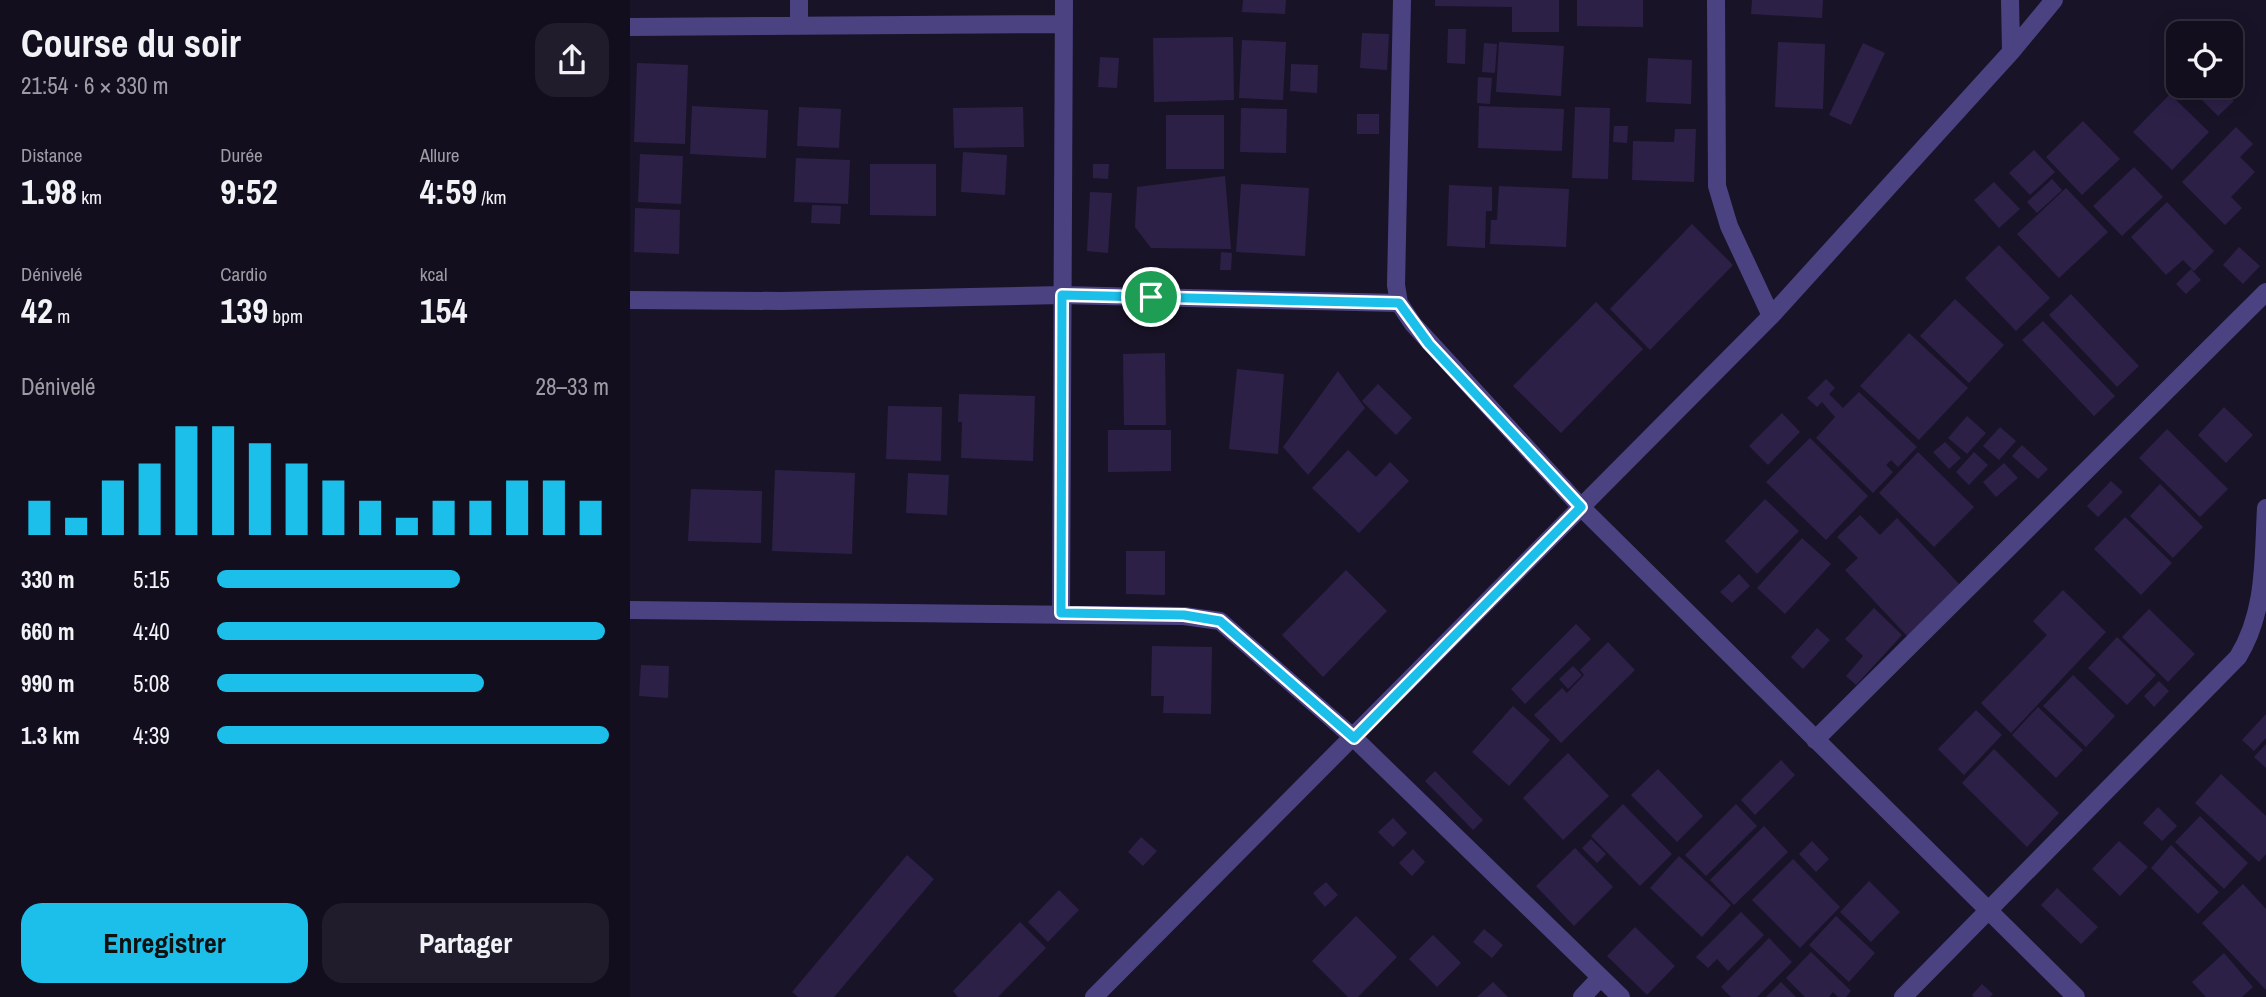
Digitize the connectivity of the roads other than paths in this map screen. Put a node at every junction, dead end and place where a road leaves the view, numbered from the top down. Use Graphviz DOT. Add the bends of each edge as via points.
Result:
graph roads {
  1 [pos="799,0"];
  2 [pos="1063,0"];
  3 [pos="1402,0"];
  4 [pos="1716,0"];
  5 [pos="2010,0"];
  6 [pos="2054,0"];
  7 [pos="799,24"];
  8 [pos="1064,24"];
  9 [pos="630,27"];
  10 [pos="2011,52"];
  11 [pos="2266,292"];
  12 [pos="1062,295"];
  13 [pos="630,300"];
  14 [pos="1399,303"];
  15 [pos="1771,316"];
  16 [pos="1581,507"];
  17 [pos="2266,508"];
  18 [pos="630,610"];
  19 [pos="1061,613"];
  20 [pos="1354,738"];
  21 [pos="1815,740"];
  22 [pos="1988,909"];
  23 [pos="1600,978"];
  24 [pos="1094,997"];
  25 [pos="1582,997"];
  26 [pos="1621,997"];
  27 [pos="1903,997"];
  28 [pos="2076,997"];
  1 -- 7 [label="street"];
  2 -- 8 [label="street"];
  3 -- 14 [label="street"];
  4 -- 15 [label="street" via="1717,186 1729,226"];
  5 -- 10 [label="street"];
  6 -- 10 [label="street"];
  7 -- 8 [label="street"];
  7 -- 9 [label="street"];
  8 -- 12 [label="street"];
  10 -- 15 [label="street"];
  11 -- 21 [label="street"];
  12 -- 13 [label="street"];
  12 -- 14 [label="street"];
  12 -- 19 [label="street"];
  14 -- 16 [label="street" via="1429,344"];
  15 -- 16 [label="street"];
  16 -- 20 [label="street"];
  16 -- 21 [label="street"];
  17 -- 22 [label="street" via="2260,604 2255,628 2238,657"];
  18 -- 19 [label="street"];
  19 -- 20 [label="street" via="1184,615 1220,621"];
  20 -- 23 [label="street"];
  20 -- 24 [label="street"];
  21 -- 22 [label="street"];
  22 -- 27 [label="street"];
  22 -- 28 [label="street"];
  23 -- 25 [label="street"];
  23 -- 26 [label="street"];
}
